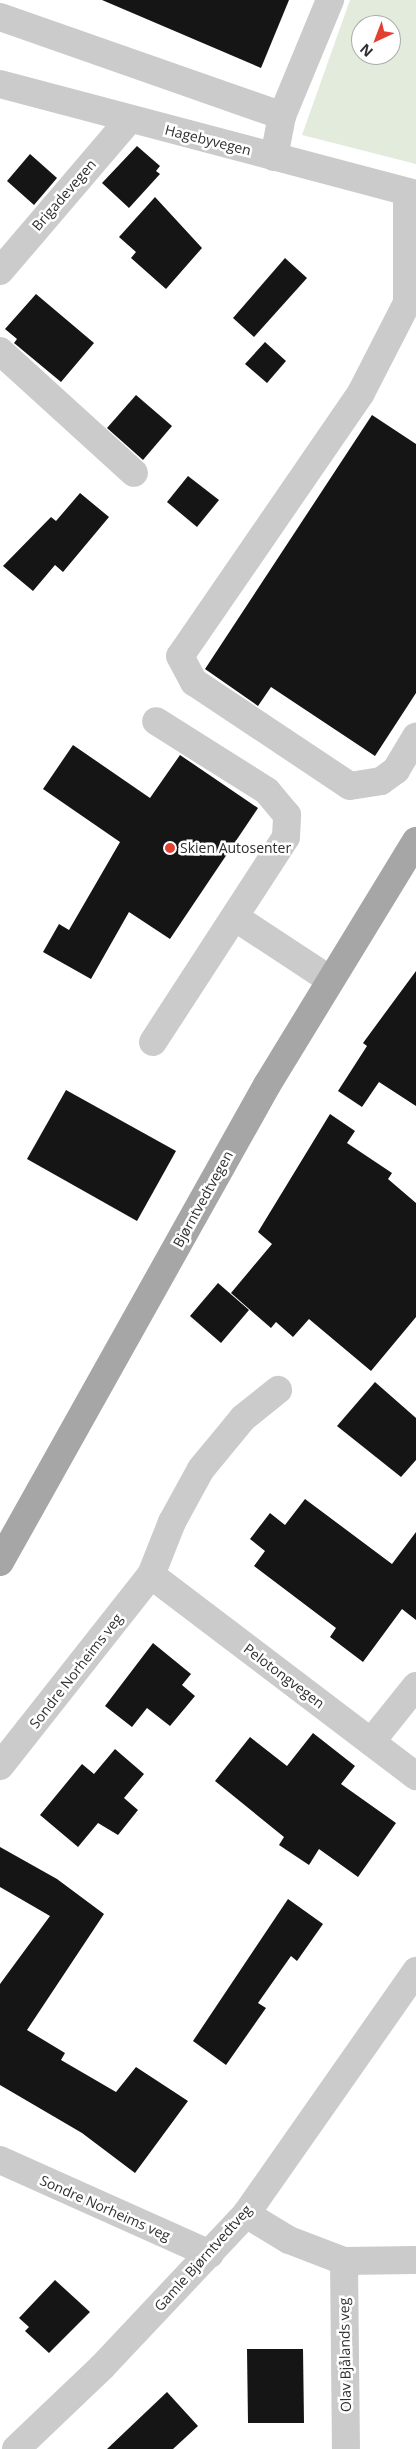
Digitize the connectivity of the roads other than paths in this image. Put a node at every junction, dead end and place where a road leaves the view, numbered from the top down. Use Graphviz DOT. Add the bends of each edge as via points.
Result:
graph roads {
  1 [pos="330,0"];
  2 [pos="0,17"];
  3 [pos="0,84"];
  4 [pos="282,116"];
  5 [pos="129,120"];
  6 [pos="274,157"];
  7 [pos="411,193"];
  8 [pos="0,271"];
  9 [pos="411,306"];
  10 [pos="0,351"];
  11 [pos="134,473"];
  12 [pos="156,721"];
  13 [pos="416,737"];
  14 [pos="416,841"];
  15 [pos="236,918"];
  16 [pos="329,979"];
  17 [pos="153,1042"];
  18 [pos="278,1390"];
  19 [pos="0,1562"];
  20 [pos="151,1576"];
  21 [pos="416,1686"];
  22 [pos="372,1742"];
  23 [pos="0,1766"];
  24 [pos="416,1776"];
  25 [pos="416,1971"];
  26 [pos="0,2160"];
  27 [pos="246,2214"];
  28 [pos="210,2254"];
  29 [pos="416,2260"];
  30 [pos="344,2261"];
  31 [pos="16,2449"];
  32 [pos="346,2449"];
  1 -- 4 [label="street"];
  2 -- 4 [label="street"];
  3 -- 5 [label="street, Hagebyvegen"];
  4 -- 6 [label="street"];
  5 -- 6 [label="street, Hagebyvegen"];
  5 -- 8 [label="street, Brigadevegen"];
  6 -- 7 [label="street, Hagebyvegen"];
  7 -- 9 [label="street"];
  9 -- 13 [label="street" via="361,393 180,656 194,682 350,786 367,786 388,775"];
  10 -- 11 [label="street"];
  12 -- 15 [label="street" via="267,791 287,815 286,837"];
  14 -- 16 [label="main road, Bjørntvedtvegen"];
  15 -- 16 [label="street"];
  15 -- 17 [label="street"];
  16 -- 19 [label="main road, Bjørntvedtvegen"];
  18 -- 20 [label="street, Sondre Norheims veg" via="243,1418 201,1469 172,1522"];
  20 -- 22 [label="street, Pelotongvegen"];
  20 -- 23 [label="street, Sondre Norheims veg"];
  21 -- 22 [label="street"];
  22 -- 24 [label="street, Pelotongvegen"];
  25 -- 27 [label="street, Gamle Bjørntvedtveg"];
  26 -- 28 [label="street, Sondre Norheims veg"];
  27 -- 28 [label="street, Gamle Bjørntvedtveg"];
  27 -- 30 [label="street" via="289,2240"];
  28 -- 31 [label="street, Gamle Bjørntvedtveg"];
  29 -- 30 [label="street"];
  30 -- 32 [label="street, Olav Bjålands veg"];
}
